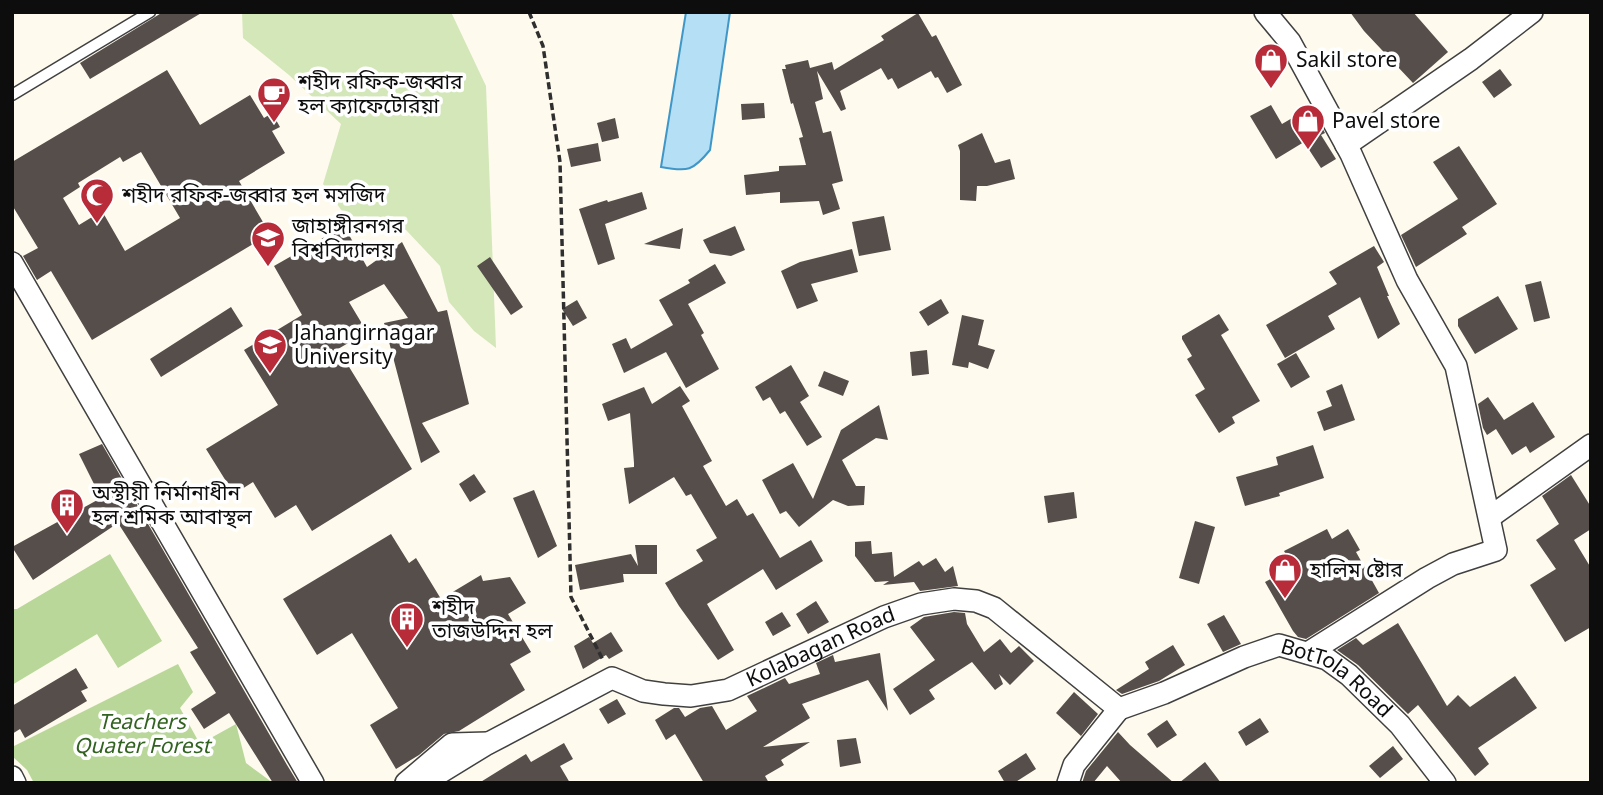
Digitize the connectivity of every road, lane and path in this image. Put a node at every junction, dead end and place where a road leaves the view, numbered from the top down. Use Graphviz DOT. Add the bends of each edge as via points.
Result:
graph roads {
  1 [pos="150,12"];
  2 [pos="529,12"];
  3 [pos="1265,12"];
  4 [pos="1532,12"];
  5 [pos="12,95"];
  6 [pos="1346,145"];
  7 [pos="12,263"];
  8 [pos="1591,445"];
  9 [pos="1490,517"];
  10 [pos="1308,653"];
  11 [pos="612,678"];
  12 [pos="1119,709"];
  13 [pos="490,743"];
  14 [pos="12,777"];
  15 [pos="15,783"];
  16 [pos="313,783"];
  17 [pos="406,783"];
  18 [pos="423,783"];
  19 [pos="1068,783"];
  20 [pos="1446,783"];
  1 -- 5 [label="lane"];
  2 -- 11 [label="path" via="543,46 560,162 572,597"];
  3 -- 6 [label="street" via="1290,43"];
  4 -- 6 [label="street" via="1471,60"];
  6 -- 9 [label="street" via="1407,280 1456,366"];
  7 -- 16 [label="street"];
  8 -- 9 [label="street"];
  9 -- 10 [label="street" via="1496,550 1427,578"];
  10 -- 12 [label="street, BotTola Road" via="1279,645"];
  10 -- 20 [label="street, BotTola Road" via="1327,659 1349,675 1400,725"];
  11 -- 12 [label="street, Kolabagan Road" via="664,694 691,696 728,690 884,617 954,599 994,608"];
  11 -- 13 [label="street"];
  12 -- 19 [label="street" via="1074,765"];
  13 -- 17 [label="street" via="452,744"];
  13 -- 18 [label="street"];
  14 -- 15 [label="street"];
}
